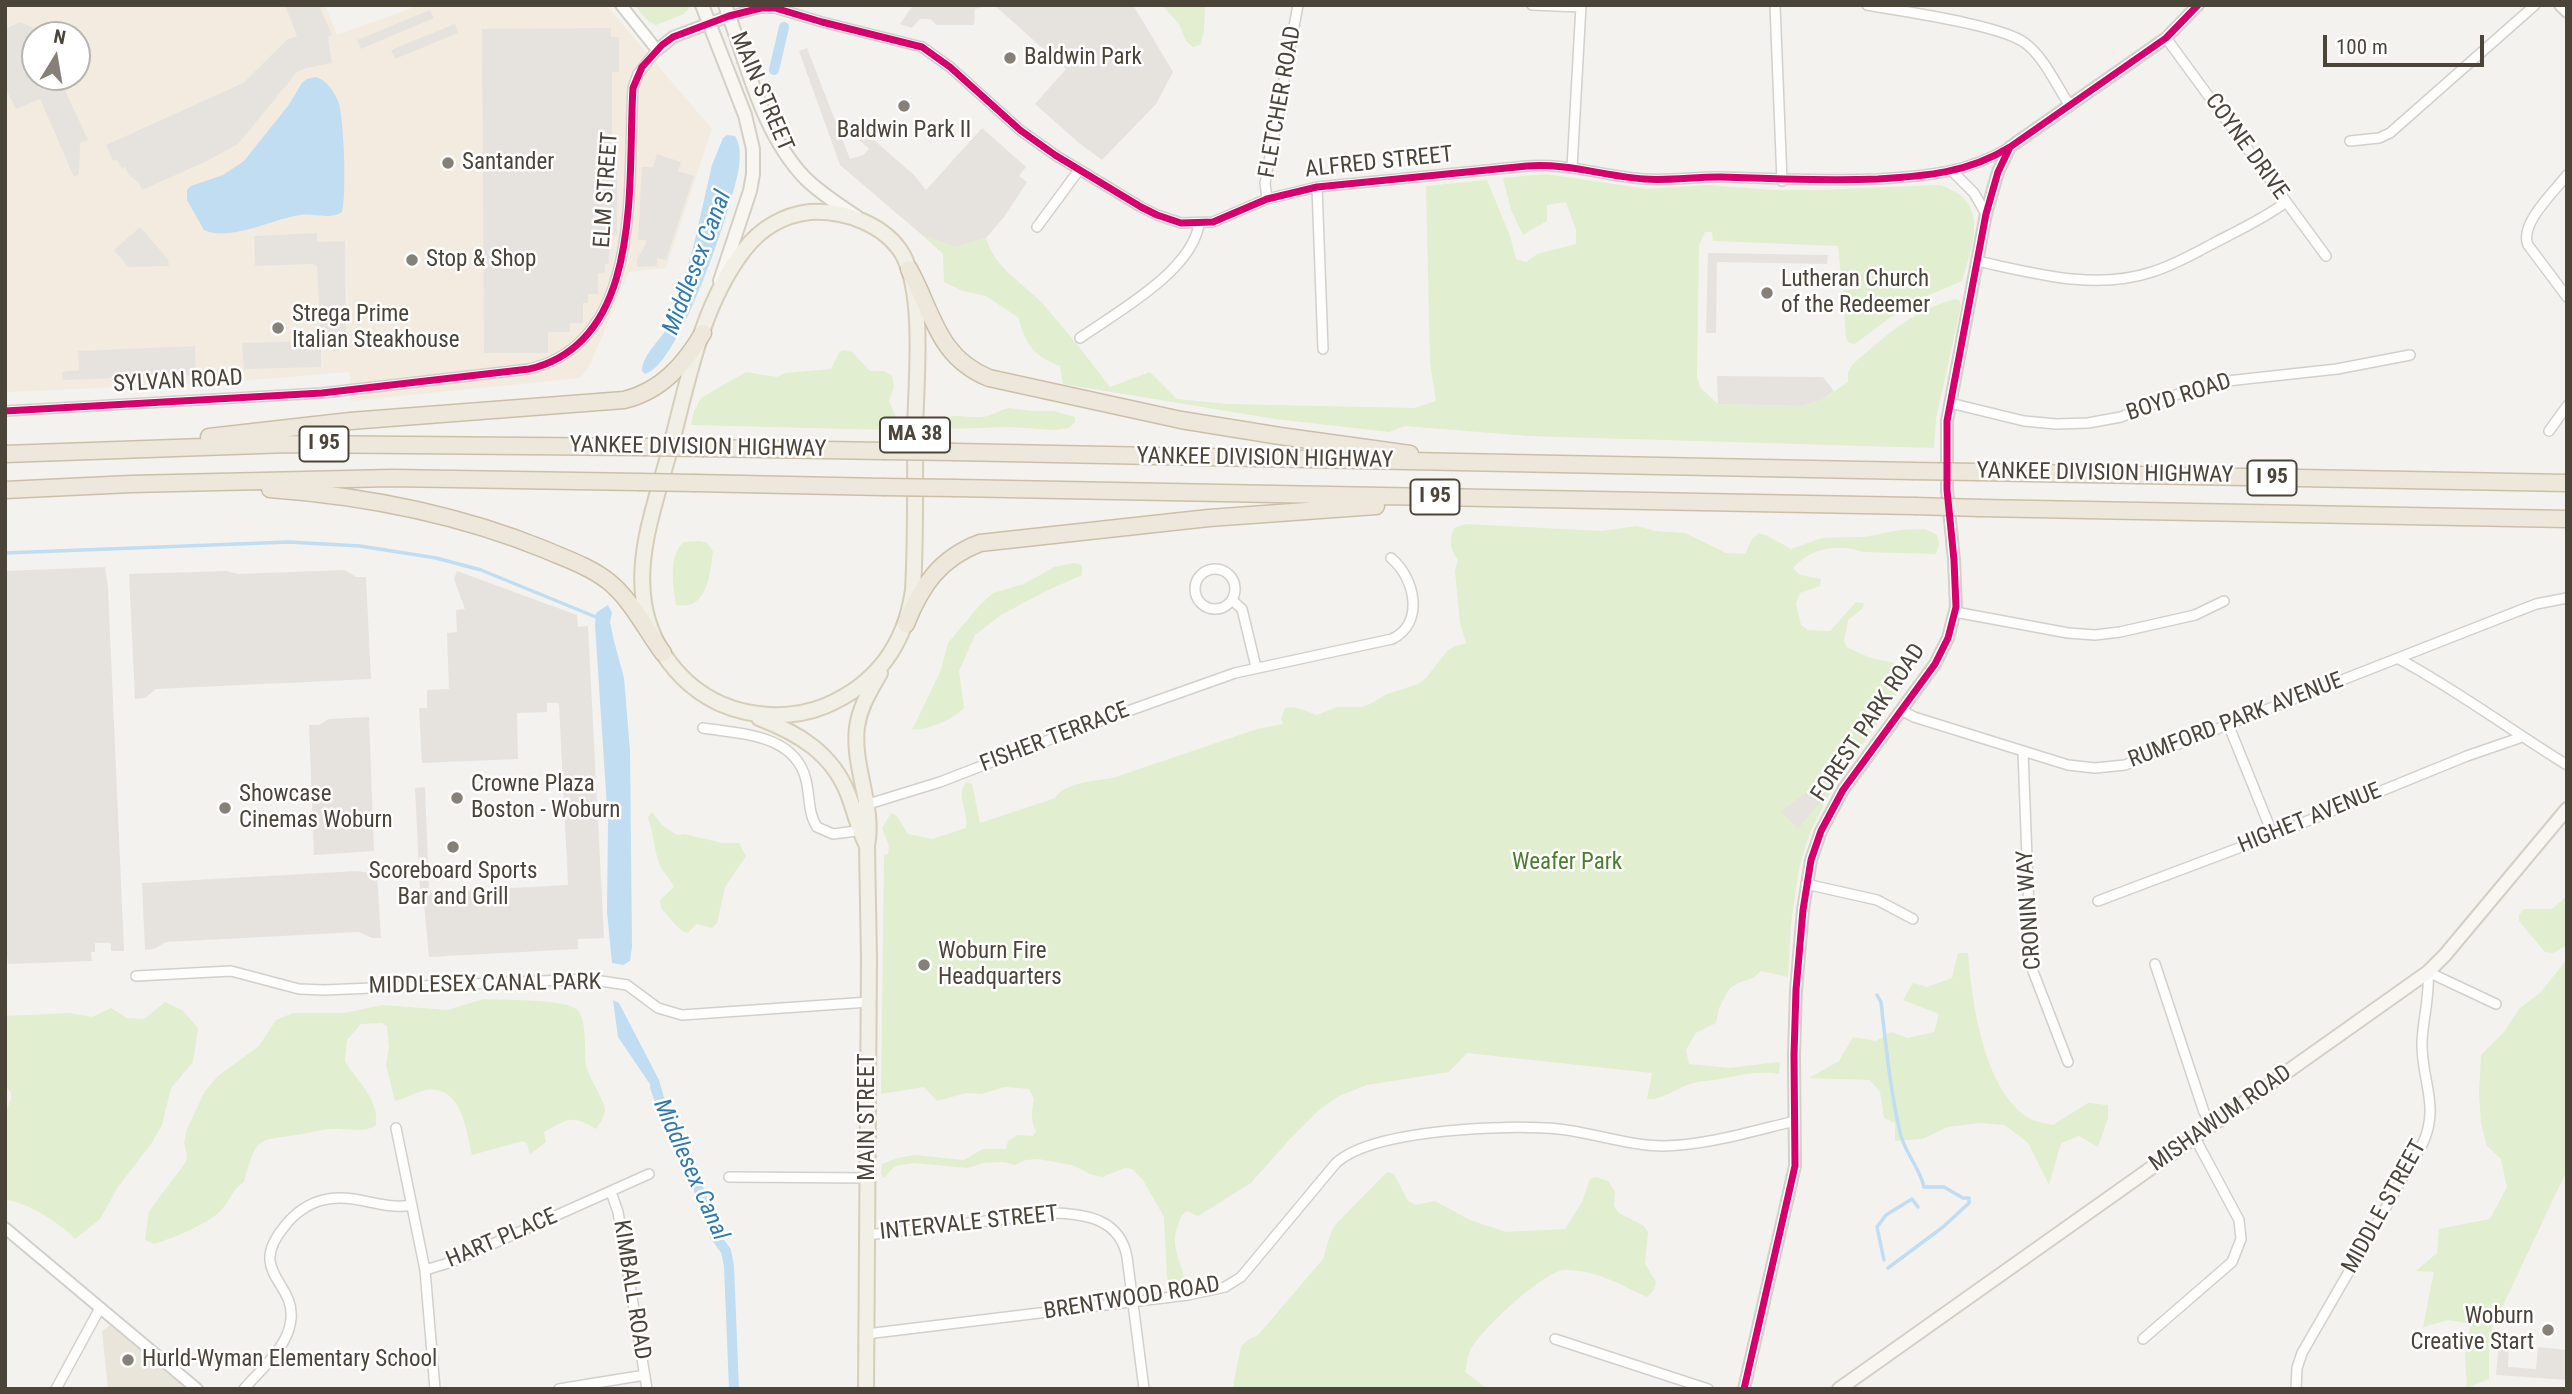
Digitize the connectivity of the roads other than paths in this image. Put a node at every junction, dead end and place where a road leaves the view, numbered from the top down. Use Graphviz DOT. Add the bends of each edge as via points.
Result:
graph roads {
  1 [pos="621,5"];
  2 [pos="702,5"];
  3 [pos="1298,5"];
  4 [pos="1532,5"];
  5 [pos="1775,5"];
  6 [pos="1867,5"];
  7 [pos="2198,5"];
  8 [pos="2535,5"];
  9 [pos="2560,5"];
  10 [pos="1581,6"];
  11 [pos="727,11"];
  12 [pos="2567,12"];
  13 [pos="708,23"];
  14 [pos="2166,38"];
  15 [pos="657,50"];
  16 [pos="2070,104"];
  17 [pos="2350,141"];
  18 [pos="2010,146"];
  19 [pos="1572,168"];
  20 [pos="1079,170"];
  21 [pos="1953,172"];
  22 [pos="2567,175"];
  23 [pos="1782,181"];
  24 [pos="1317,187"];
  25 [pos="1267,199"];
  26 [pos="2286,202"];
  27 [pos="1986,215"];
  28 [pos="869,224"];
  29 [pos="1199,224"];
  30 [pos="1037,227"];
  31 [pos="2326,256"];
  32 [pos="1977,261"];
  33 [pos="909,269"];
  34 [pos="2567,296"];
  35 [pos="713,305"];
  36 [pos="703,334"];
  37 [pos="1080,338"];
  38 [pos="1323,349"];
  39 [pos="2410,355"];
  40 [pos="353,390"];
  41 [pos="1950,402"];
  42 [pos="2567,406"];
  43 [pos="5,411"];
  44 [pos="2549,430"];
  45 [pos="124,449"];
  46 [pos="5,454"];
  47 [pos="1478,463"];
  48 [pos="2567,483"];
  49 [pos="131,484"];
  50 [pos="5,490"];
  51 [pos="1487,498"];
  52 [pos="2567,519"];
  53 [pos="1391,558"];
  54 [pos="2567,597"];
  55 [pos="1232,600"];
  56 [pos="2224,601"];
  57 [pos="1955,612"];
  58 [pos="906,624"];
  59 [pos="663,653"];
  60 [pos="888,658"];
  61 [pos="2399,659"];
  62 [pos="1256,667"];
  63 [pos="734,709"];
  64 [pos="1901,710"];
  65 [pos="2228,724"];
  66 [pos="703,728"];
  67 [pos="2522,737"];
  68 [pos="2023,751"];
  69 [pos="2567,765"];
  70 [pos="860,807"];
  71 [pos="2567,809"];
  72 [pos="865,830"];
  73 [pos="2273,835"];
  74 [pos="1806,884"];
  75 [pos="2098,901"];
  76 [pos="1913,919"];
  77 [pos="2155,964"];
  78 [pos="2428,972"];
  79 [pos="136,976"];
  80 [pos="869,1002"];
  81 [pos="2496,1004"];
  82 [pos="2068,1062"];
  83 [pos="1795,1121"];
  84 [pos="2212,1125"];
  85 [pos="396,1128"];
  86 [pos="2194,1138"];
  87 [pos="649,1174"];
  88 [pos="729,1177"];
  89 [pos="867,1178"];
  90 [pos="611,1192"];
  91 [pos="412,1205"];
  92 [pos="5,1228"];
  93 [pos="867,1235"];
  94 [pos="425,1270"];
  95 [pos="1131,1302"];
  96 [pos="100,1308"];
  97 [pos="866,1334"];
  98 [pos="1555,1339"];
  99 [pos="2143,1339"];
  100 [pos="645,1375"];
  101 [pos="56,1389"];
  102 [pos="197,1389"];
  103 [pos="244,1389"];
  104 [pos="435,1389"];
  105 [pos="559,1389"];
  106 [pos="647,1389"];
  107 [pos="866,1389"];
  108 [pos="1144,1389"];
  109 [pos="1708,1389"];
  110 [pos="1744,1389"];
  111 [pos="1839,1389"];
  112 [pos="2297,1389"];
  1 -- 15 [label="street"];
  2 -- 13 [label="main road, MAIN STREET / MA 38"];
  3 -- 25 [label="street, FLETCHER ROAD" via="1265,183"];
  4 -- 10 [label="street"];
  5 -- 23 [label="street"];
  6 -- 16 [label="street" via="2016,37 2034,51"];
  7 -- 14 [label="street"];
  8 -- 17 [label="street" via="2390,133"];
  9 -- 12 [label="street"];
  10 -- 19 [label="street"];
  11 -- 13 [label="street, ELM STREET"];
  11 -- 20 [label="street, ALFRED STREET" via="775,8 922,47 1030,138"];
  11 -- 28 [label="main road, MAIN STREET / MA 38" via="784,152 814,186"];
  13 -- 15 [label="street, ELM STREET" via="673,37"];
  13 -- 35 [label="main road, MAIN STREET / MA 38" via="745,115 754,165"];
  14 -- 16 [label="street"];
  14 -- 26 [label="street, COYNE DRIVE"];
  15 -- 40 [label="street, ELM STREET" via="633,88 628,220 622,258 604,306 582,341 557,359 528,369"];
  16 -- 18 [label="street"];
  18 -- 21 [label="street, ALFRED STREET"];
  18 -- 27 [label="street, FOREST PARK ROAD"];
  19 -- 23 [label="street, ALFRED STREET" via="1649,180"];
  19 -- 24 [label="street, ALFRED STREET" via="1527,166"];
  20 -- 29 [label="street, ALFRED STREET" via="1157,215"];
  20 -- 30 [label="street"];
  21 -- 23 [label="street, ALFRED STREET"];
  21 -- 27 [label="street" via="1974,193"];
  22 -- 34 [label="street" via="2526,232 2528,245"];
  24 -- 25 [label="street, ALFRED STREET"];
  24 -- 38 [label="street"];
  25 -- 29 [label="street, ALFRED STREET"];
  26 -- 31 [label="street, COYNE DRIVE"];
  26 -- 32 [label="street" via="2186,258 2134,277 2081,281"];
  27 -- 32 [label="street, FOREST PARK ROAD"];
  28 -- 33 [label="main road, MA 38" via="894,243"];
  28 -- 35 [label="main road" via="818,212 772,224 741,253"];
  29 -- 37 [label="street" via="1194,243 1177,265"];
  32 -- 41 [label="street, FOREST PARK ROAD"];
  33 -- 47 [label="highway" via="948,348 989,379 1247,431"];
  33 -- 58 [label="main road, MA 38" via="916,309 916,364 914,575"];
  35 -- 36 [label="main road, MA 38"];
  36 -- 45 [label="highway" via="666,379 624,400 328,424"];
  36 -- 59 [label="main road, MA 38" via="643,557 644,604"];
  39 -- 41 [label="street, BOYD ROAD" via="2337,369 2218,382 2088,423 2024,421"];
  40 -- 43 [label="street, SYLVAN ROAD"];
  41 -- 57 [label="street, FOREST PARK ROAD" via="1946,453"];
  42 -- 44 [label="street"];
  45 -- 46 [label="highway, YANKEE DIVISION HIGHWAY / I 95"];
  45 -- 47 [label="highway, YANKEE DIVISION HIGHWAY / I 95, bridge" via="387,443"];
  47 -- 48 [label="highway, YANKEE DIVISION HIGHWAY / I 95, bridge"];
  49 -- 50 [label="highway, YANKEE DIVISION HIGHWAY / I 95"];
  49 -- 51 [label="highway, YANKEE DIVISION HIGHWAY / I 95, bridge" via="392,478"];
  49 -- 59 [label="highway" via="320,494 475,525 600,575 623,597"];
  51 -- 52 [label="highway, YANKEE DIVISION HIGHWAY / I 95, bridge"];
  51 -- 58 [label="highway" via="1261,513 991,541 959,552 936,570"];
  53 -- 62 [label="street, FISHER TERRACE" via="1405,575 1413,607 1412,622 1401,634 1379,643"];
  54 -- 61 [label="street, RUMFORD PARK AVENUE" via="2536,604"];
  55 -- 55 [label="street" via="1235,585 1226,572 1211,569 1199,578 1196,593 1204,605 1219,608"];
  55 -- 62 [label="street" via="1242,609"];
  56 -- 57 [label="street" via="2195,615 2101,635"];
  57 -- 64 [label="street, FOREST PARK ROAD" via="1938,658"];
  58 -- 60 [label="main road, MA 38"];
  59 -- 63 [label="main road, MA 38" via="695,688"];
  60 -- 63 [label="main road" via="849,693 816,709 779,715"];
  60 -- 70 [label="main road, MAIN STREET / MA 38" via="863,703 857,726"];
  61 -- 65 [label="street, RUMFORD PARK AVENUE"];
  61 -- 67 [label="street" via="2446,684"];
  62 -- 70 [label="street, FISHER TERRACE"];
  63 -- 70 [label="main road, MAIN STREET / MA 38" via="783,727 812,745"];
  64 -- 68 [label="street, RUMFORD PARK AVENUE"];
  64 -- 74 [label="street, FOREST PARK ROAD" via="1836,802 1817,839"];
  65 -- 68 [label="street, RUMFORD PARK AVENUE" via="2134,763 2108,768 2068,765"];
  65 -- 73 [label="street"];
  66 -- 72 [label="street" via="778,744 794,756 804,773 817,827 833,834"];
  67 -- 69 [label="street"];
  67 -- 73 [label="street, HIGHET AVENUE"];
  68 -- 82 [label="street, CRONIN WAY" via="2031,966"];
  70 -- 72 [label="main road, MAIN STREET / MA 38"];
  71 -- 78 [label="main road, MISHAWUM ROAD"];
  72 -- 80 [label="main road, MAIN STREET / MA 38"];
  73 -- 75 [label="street, HIGHET AVENUE"];
  74 -- 76 [label="street" via="1884,902"];
  74 -- 83 [label="street, FOREST PARK ROAD" via="1795,1010"];
  77 -- 84 [label="street"];
  78 -- 81 [label="street"];
  78 -- 84 [label="main road, MISHAWUM ROAD"];
  78 -- 112 [label="street, MIDDLE STREET" via="2422,1044 2431,1104 2429,1128 2302,1353"];
  79 -- 80 [label="street, MIDDLESEX CANAL PARK" via="231,971 317,990 588,979 627,985 661,1010 691,1016"];
  80 -- 89 [label="main road, MAIN STREET / MA 38"];
  83 -- 95 [label="street, BRENTWOOD ROAD" via="1666,1146 1526,1128 1463,1130 1369,1145 1336,1163 1233,1283 1210,1291"];
  83 -- 110 [label="street, FOREST PARK ROAD" via="1793,1178"];
  84 -- 86 [label="main road, MISHAWUM ROAD"];
  85 -- 91 [label="street"];
  86 -- 99 [label="street" via="2239,1220 2240,1245 2230,1264"];
  86 -- 111 [label="main road, MISHAWUM ROAD"];
  87 -- 90 [label="street, HART PLACE"];
  88 -- 89 [label="street"];
  89 -- 93 [label="main road, MAIN STREET / MA 38"];
  90 -- 94 [label="street, HART PLACE"];
  90 -- 100 [label="street, KIMBALL ROAD"];
  91 -- 94 [label="street"];
  91 -- 103 [label="street" via="396,1208 330,1198 306,1207 287,1222 274,1240 270,1260 290,1307 290,1326 282,1343"];
  92 -- 96 [label="street"];
  93 -- 95 [label="street, INTERVALE STREET" via="1047,1213 1089,1217 1110,1225 1120,1236"];
  93 -- 97 [label="main road, MAIN STREET / MA 38"];
  94 -- 104 [label="street, HART PLACE"];
  95 -- 97 [label="street, BRENTWOOD ROAD"];
  95 -- 108 [label="street, INTERVALE STREET"];
  96 -- 101 [label="street"];
  96 -- 102 [label="street"];
  97 -- 107 [label="main road, MAIN STREET / MA 38"];
  98 -- 109 [label="street"];
  100 -- 105 [label="street"];
  100 -- 106 [label="street, KIMBALL ROAD"];
}
